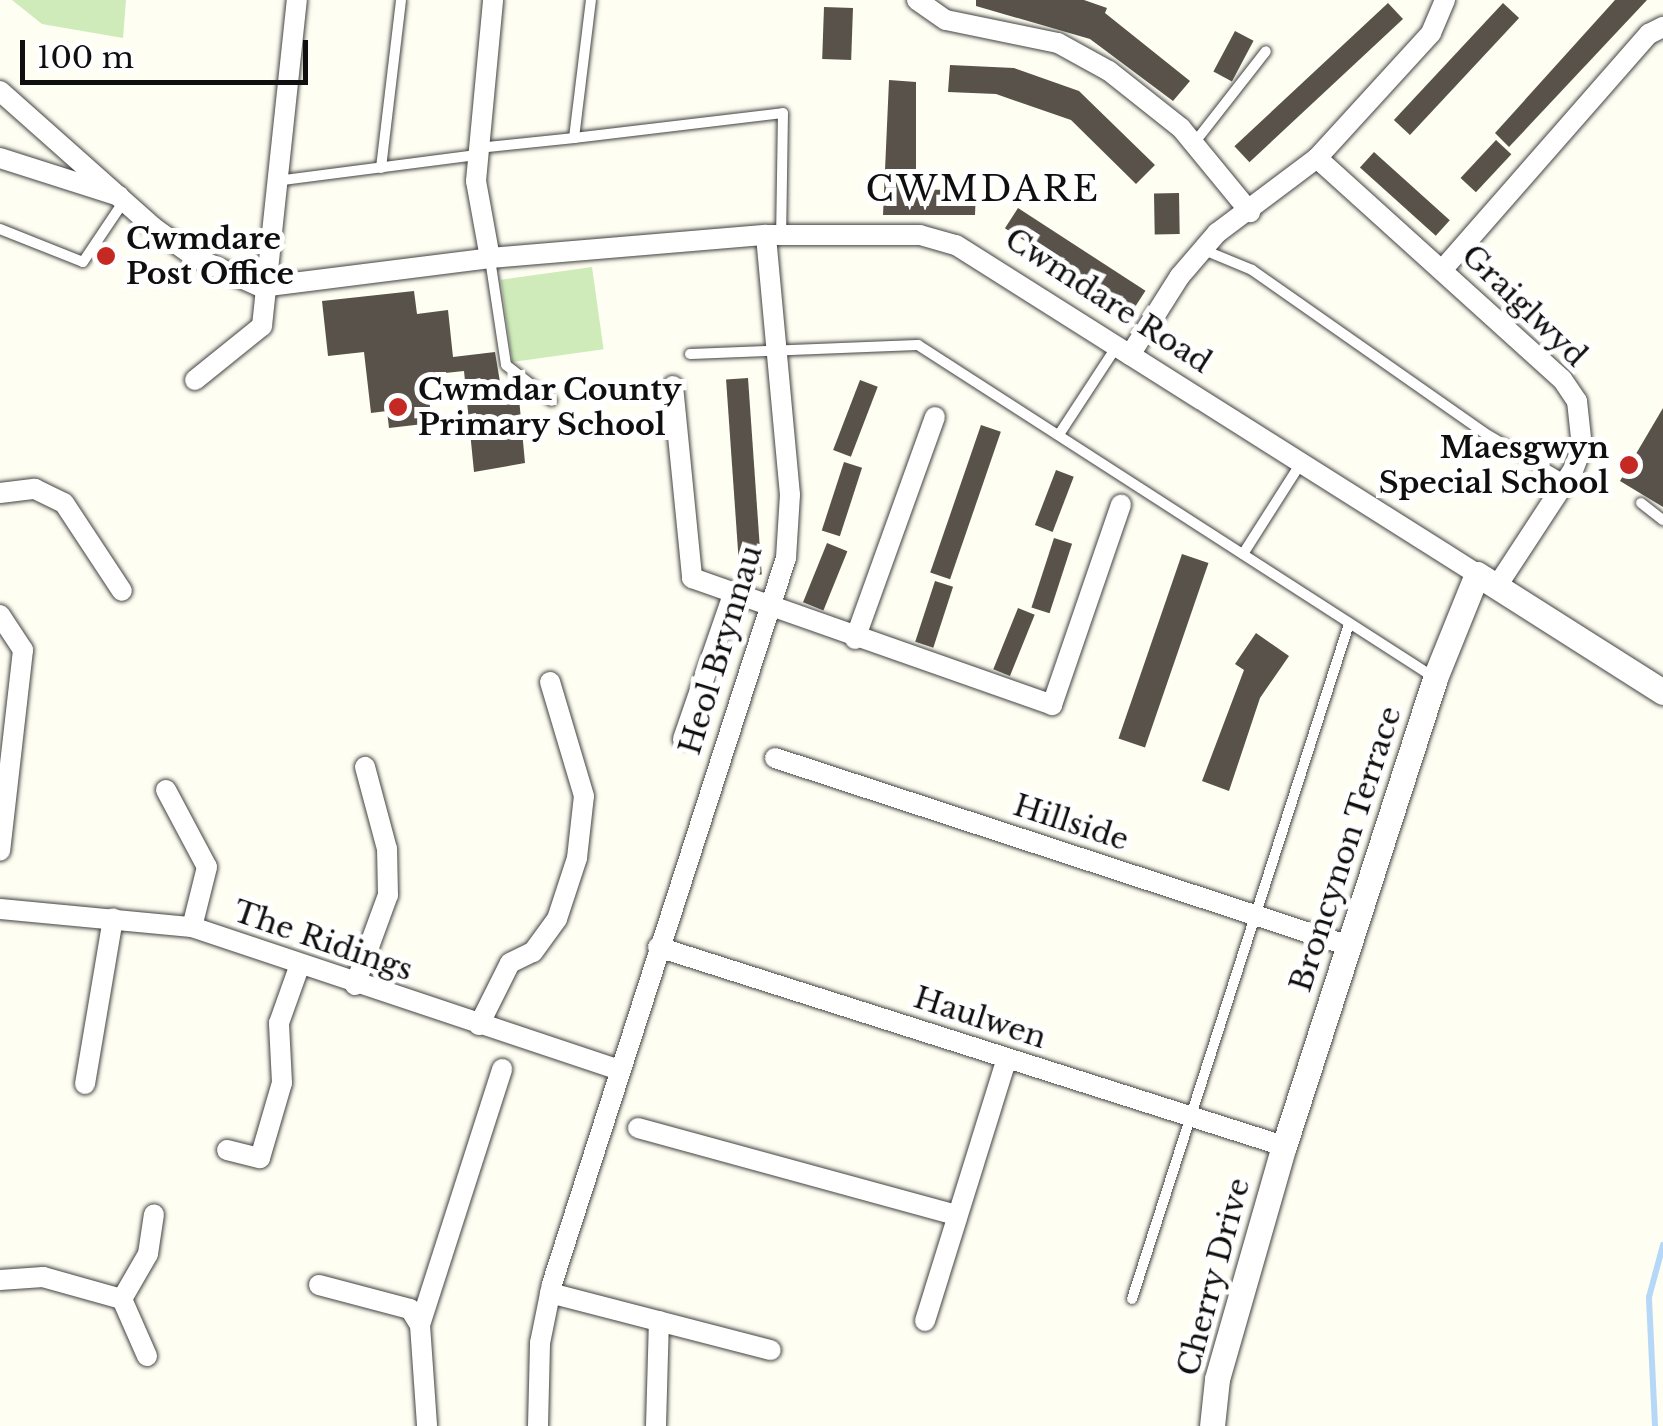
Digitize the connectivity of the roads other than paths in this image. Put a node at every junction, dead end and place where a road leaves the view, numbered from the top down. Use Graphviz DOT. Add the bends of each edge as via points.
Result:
graph roads {
  1 [pos="298,0"];
  2 [pos="400,0"];
  3 [pos="493,0"];
  4 [pos="590,0"];
  5 [pos="917,0"];
  6 [pos="1445,0"];
  7 [pos="1663,27"];
  8 [pos="1266,50"];
  9 [pos="0,91"];
  10 [pos="574,138"];
  11 [pos="1195,142"];
  12 [pos="477,152"];
  13 [pos="0,158"];
  14 [pos="1317,158"];
  15 [pos="381,168"];
  16 [pos="275,181"];
  17 [pos="122,198"];
  18 [pos="1250,212"];
  19 [pos="0,229"];
  20 [pos="773,235"];
  21 [pos="1203,249"];
  22 [pos="490,258"];
  23 [pos="1443,269"];
  24 [pos="261,287"];
  25 [pos="779,348"];
  26 [pos="1123,351"];
  27 [pos="690,354"];
  28 [pos="196,380"];
  29 [pos="673,386"];
  30 [pos="552,402"];
  31 [pos="935,417"];
  32 [pos="1060,433"];
  33 [pos="1301,463"];
  34 [pos="1566,480"];
  35 [pos="0,494"];
  36 [pos="1641,503"];
  37 [pos="1121,505"];
  38 [pos="1663,520"];
  39 [pos="1243,554"];
  40 [pos="1487,580"];
  41 [pos="122,591"];
  42 [pos="733,594"];
  43 [pos="768,609"];
  44 [pos="0,615"];
  45 [pos="1348,624"];
  46 [pos="854,639"];
  47 [pos="1435,678"];
  48 [pos="550,682"];
  49 [pos="1663,692"];
  50 [pos="683,739"];
  51 [pos="775,758"];
  52 [pos="365,767"];
  53 [pos="166,790"];
  54 [pos="0,851"];
  55 [pos="0,909"];
  56 [pos="1252,914"];
  57 [pos="113,918"];
  58 [pos="192,927"];
  59 [pos="1349,946"];
  60 [pos="658,947"];
  61 [pos="299,968"];
  62 [pos="355,985"];
  63 [pos="479,1025"];
  64 [pos="1007,1058"];
  65 [pos="502,1069"];
  66 [pos="619,1070"];
  67 [pos="85,1084"];
  68 [pos="467,1104"];
  69 [pos="488,1109"];
  70 [pos="1189,1116"];
  71 [pos="638,1128"];
  72 [pos="1284,1146"];
  73 [pos="227,1150"];
  74 [pos="154,1214"];
  75 [pos="958,1215"];
  76 [pos="0,1280"];
  77 [pos="319,1285"];
  78 [pos="550,1293"];
  79 [pos="122,1299"];
  80 [pos="1132,1299"];
  81 [pos="659,1321"];
  82 [pos="925,1321"];
  83 [pos="420,1325"];
  84 [pos="771,1350"];
  85 [pos="148,1356"];
  86 [pos="427,1426"];
  87 [pos="538,1426"];
  88 [pos="656,1426"];
  89 [pos="1212,1426"];
  1 -- 16 [label="street"];
  2 -- 15 [label="lane"];
  3 -- 12 [label="street"];
  4 -- 10 [label="lane"];
  5 -- 11 [label="street" via="946,20 1058,43 1109,71"];
  6 -- 14 [label="street" via="1431,33"];
  7 -- 23 [label="street" via="1649,34"];
  8 -- 11 [label="lane"];
  9 -- 17 [label="street"];
  10 -- 12 [label="lane"];
  10 -- 20 [label="lane" via="783,113"];
  11 -- 18 [label="street"];
  12 -- 15 [label="lane"];
  12 -- 22 [label="street"];
  13 -- 17 [label="street"];
  14 -- 18 [label="street"];
  14 -- 23 [label="street, Graiglwyd"];
  15 -- 16 [label="lane"];
  16 -- 24 [label="street"];
  17 -- 19 [label="lane" via="83,262"];
  17 -- 24 [label="street" via="196,258"];
  18 -- 21 [label="street"];
  20 -- 22 [label="street, Cwmdare Road"];
  20 -- 25 [label="street, Heol Brynnau"];
  20 -- 26 [label="street, Cwmdare Road" via="920,235 956,245"];
  21 -- 26 [label="street"];
  21 -- 34 [label="lane" via="1252,270 1482,432"];
  22 -- 24 [label="street, Cwmdare Road"];
  22 -- 30 [label="lane" via="506,365"];
  23 -- 34 [label="street, Graiglwyd" via="1577,400 1582,447"];
  24 -- 28 [label="street" via="262,326"];
  25 -- 27 [label="lane"];
  25 -- 32 [label="lane" via="918,344"];
  25 -- 43 [label="street, Heol Brynnau" via="790,495 786,558"];
  26 -- 32 [label="lane"];
  26 -- 33 [label="street, Cwmdare Road"];
  29 -- 42 [label="street" via="692,578"];
  31 -- 46 [label="street"];
  32 -- 39 [label="lane"];
  33 -- 39 [label="lane"];
  33 -- 40 [label="street, Cwmdare Road"];
  34 -- 40 [label="street, Graiglwyd"];
  35 -- 41 [label="street" via="35,489 64,503"];
  36 -- 38 [label="lane"];
  37 -- 46 [label="street" via="1052,705"];
  39 -- 45 [label="lane"];
  40 -- 47 [label="street, Broncynon Terrace"];
  40 -- 49 [label="street, Cwmdare Road"];
  42 -- 43 [label="street"];
  42 -- 50 [label="street"];
  43 -- 46 [label="street"];
  43 -- 60 [label="street, Heol Brynnau"];
  44 -- 54 [label="street" via="22,650"];
  45 -- 47 [label="lane"];
  45 -- 56 [label="lane"];
  47 -- 59 [label="street, Broncynon Terrace"];
  48 -- 63 [label="street" via="584,796 578,858 558,919 534,952 510,963"];
  51 -- 56 [label="street, Hillside"];
  52 -- 62 [label="street" via="387,849 388,895"];
  53 -- 58 [label="street" via="207,867"];
  55 -- 57 [label="street, The Ridings"];
  56 -- 59 [label="street, Hillside"];
  56 -- 70 [label="lane"];
  57 -- 58 [label="street, The Ridings"];
  57 -- 67 [label="street"];
  58 -- 61 [label="street, The Ridings"];
  59 -- 72 [label="street, Broncynon Terrace"];
  60 -- 64 [label="street, Haulwen"];
  60 -- 66 [label="street, Heol Brynnau"];
  61 -- 62 [label="street, The Ridings"];
  61 -- 73 [label="street" via="279,1024 282,1082 260,1158"];
  62 -- 63 [label="street, The Ridings"];
  63 -- 66 [label="street, The Ridings"];
  64 -- 70 [label="street, Haulwen"];
  64 -- 75 [label="street"];
  65 -- 69 [label="street"];
  66 -- 78 [label="street, Heol Brynnau"];
  68 -- 69 [label="street"];
  69 -- 83 [label="street"];
  70 -- 72 [label="street, Haulwen"];
  70 -- 80 [label="lane"];
  71 -- 75 [label="street"];
  72 -- 89 [label="street, Cherry Drive" via="1217,1379"];
  74 -- 79 [label="street" via="138,1279"];
  75 -- 82 [label="street"];
  76 -- 79 [label="street" via="43,1277"];
  77 -- 83 [label="street" via="410,1309"];
  78 -- 81 [label="street"];
  78 -- 87 [label="street, Heol Brynnau" via="540,1343"];
  79 -- 85 [label="street"];
  81 -- 84 [label="street"];
  81 -- 88 [label="street"];
  83 -- 86 [label="street"];
}
